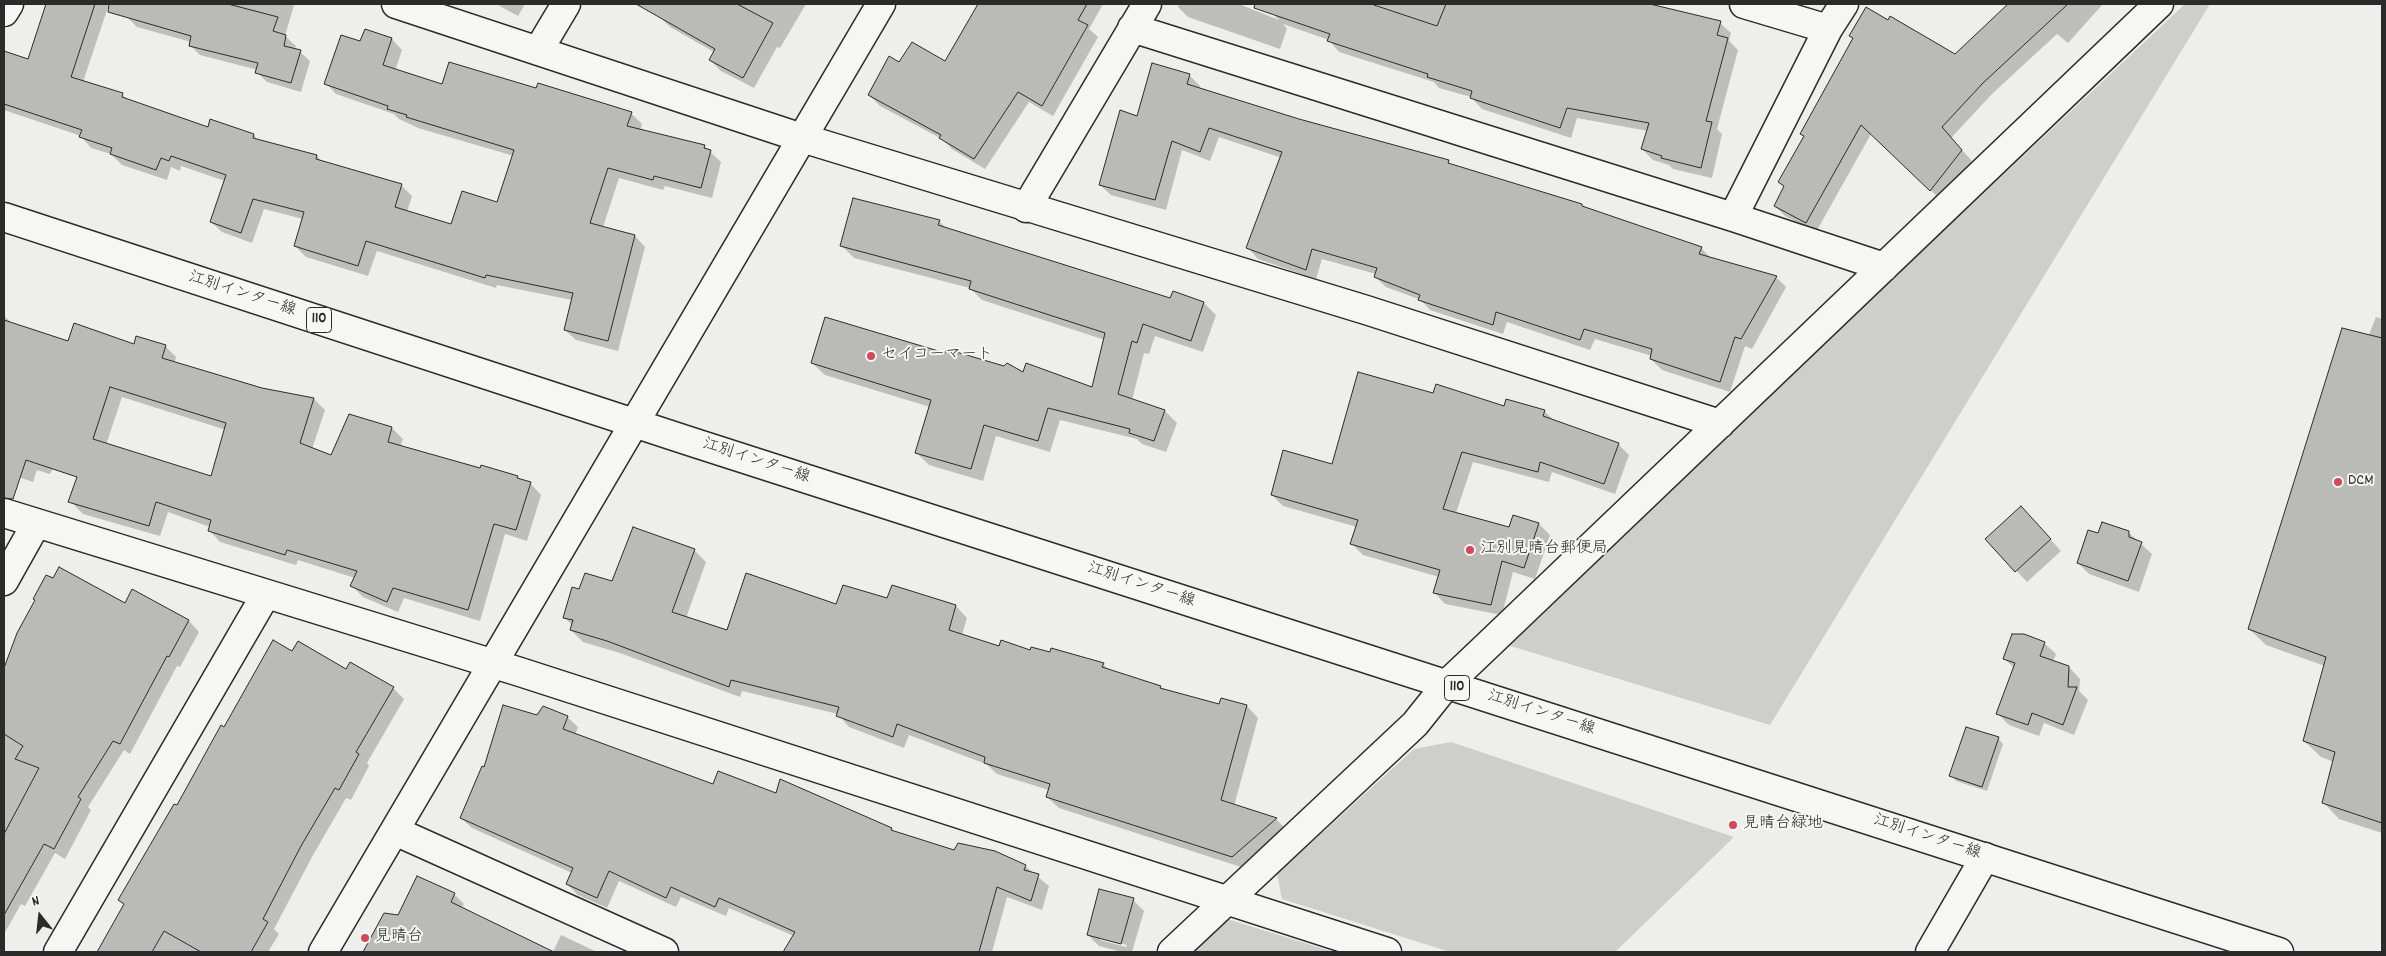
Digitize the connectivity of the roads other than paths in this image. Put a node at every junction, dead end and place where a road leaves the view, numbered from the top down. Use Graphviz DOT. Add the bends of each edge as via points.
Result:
graph roads {
  1 [pos="9,4"];
  2 [pos="396,4"];
  3 [pos="566,4"];
  4 [pos="881,4"];
  5 [pos="1147,4"];
  6 [pos="1744,4"];
  7 [pos="1844,4"];
  8 [pos="2159,4"];
  9 [pos="4,12"];
  10 [pos="1132,28"];
  11 [pos="1828,30"];
  12 [pos="538,51"];
  13 [pos="802,138"];
  14 [pos="1026,208"];
  15 [pos="4,217"];
  16 [pos="1733,217"];
  17 [pos="1884,267"];
  18 [pos="635,423"];
  19 [pos="1720,424"];
  20 [pos="4,513"];
  21 [pos="36,524"];
  22 [pos="4,581"];
  23 [pos="266,594"];
  24 [pos="493,664"];
  25 [pos="1447,684"];
  26 [pos="395,831"];
  27 [pos="1986,857"];
  28 [pos="1228,900"];
  29 [pos="58,952"];
  30 [pos="323,952"];
  31 [pos="664,952"];
  32 [pos="1172,952"];
  33 [pos="1387,952"];
  34 [pos="1930,952"];
  35 [pos="2279,952"];
  1 -- 9 [label="street"];
  2 -- 12 [label="street"];
  3 -- 12 [label="street"];
  4 -- 13 [label="street"];
  5 -- 10 [label="street"];
  6 -- 11 [label="street"];
  7 -- 11 [label="street"];
  8 -- 17 [label="street"];
  10 -- 14 [label="street"];
  10 -- 16 [label="street"];
  11 -- 16 [label="street"];
  12 -- 13 [label="street"];
  13 -- 14 [label="street"];
  13 -- 18 [label="street"];
  14 -- 19 [label="street" via="1366,310"];
  15 -- 18 [label="street, 江別インター線 / 110"];
  16 -- 17 [label="street"];
  17 -- 19 [label="street"];
  18 -- 24 [label="street"];
  18 -- 25 [label="street, 江別インター線 / 110"];
  19 -- 25 [label="street"];
  20 -- 21 [label="street"];
  21 -- 22 [label="street"];
  21 -- 23 [label="street"];
  23 -- 24 [label="street"];
  23 -- 29 [label="street"];
  24 -- 26 [label="street"];
  24 -- 28 [label="street"];
  25 -- 27 [label="street, 江別インター線 / 110"];
  25 -- 28 [label="street" via="1416,724"];
  26 -- 30 [label="street"];
  26 -- 31 [label="street"];
  27 -- 34 [label="street"];
  27 -- 35 [label="street, 江別インター線 / 110"];
  28 -- 32 [label="street"];
  28 -- 33 [label="street"];
}
